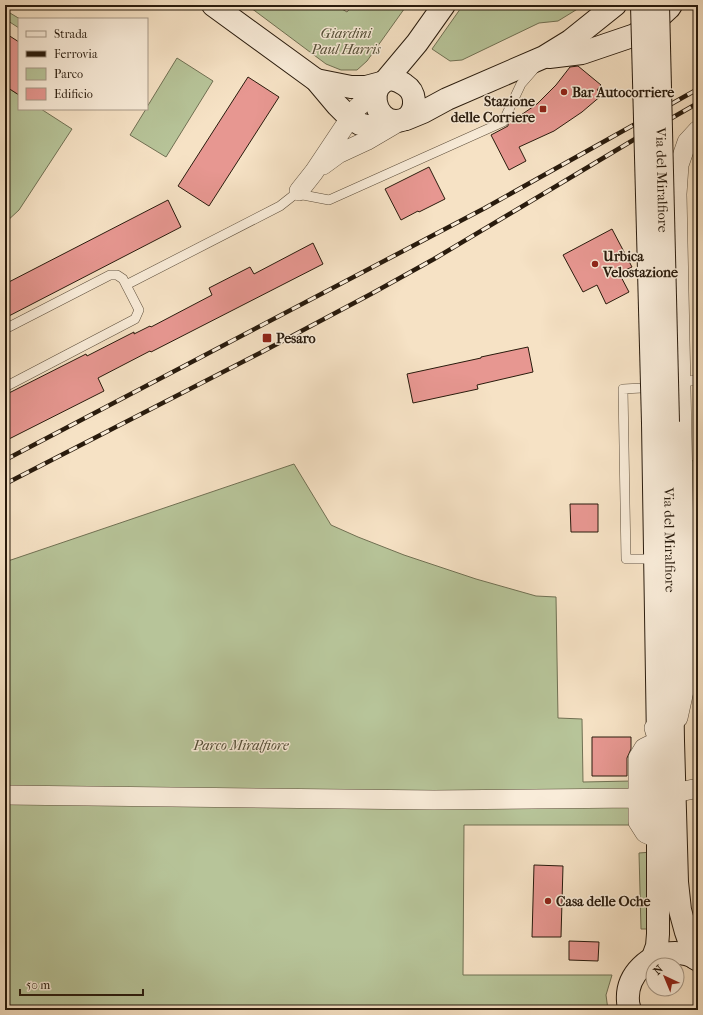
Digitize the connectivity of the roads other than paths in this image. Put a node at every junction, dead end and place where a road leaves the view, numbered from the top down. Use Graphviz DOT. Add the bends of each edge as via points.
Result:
graph roads {
  1 [pos="213,5"];
  2 [pos="444,5"];
  3 [pos="615,5"];
  4 [pos="642,5"];
  5 [pos="658,5"];
  6 [pos="671,5"];
  7 [pos="417,43"];
  8 [pos="544,57"];
  9 [pos="316,80"];
  10 [pos="382,84"];
  11 [pos="411,91"];
  12 [pos="447,99"];
  13 [pos="350,118"];
  14 [pos="399,120"];
  15 [pos="653,122"];
  16 [pos="698,130"];
  17 [pos="314,172"];
  18 [pos="299,191"];
  19 [pos="678,194"];
  20 [pos="126,285"];
  21 [pos="5,329"];
  22 [pos="642,353"];
  23 [pos="686,376"];
  24 [pos="5,387"];
  25 [pos="642,388"];
  26 [pos="645,559"];
  27 [pos="692,630"];
  28 [pos="666,741"];
  29 [pos="698,788"];
  30 [pos="675,793"];
  31 [pos="5,795"];
  32 [pos="638,798"];
  33 [pos="658,839"];
  34 [pos="654,957"];
  35 [pos="697,959"];
  36 [pos="645,963"];
  37 [pos="630,1010"];
  1 -- 9 [label="main road"];
  2 -- 7 [label="main road"];
  3 -- 8 [label="main road" via="570,41"];
  4 -- 15 [label="main road, bridge"];
  5 -- 15 [label="main road, bridge"];
  6 -- 8 [label="main road" via="656,20 634,34 582,53"];
  7 -- 10 [label="main road"];
  7 -- 11 [label="main road" via="411,70"];
  8 -- 12 [label="main road"];
  8 -- 18 [label="lane" via="521,84 503,122 329,200 303,195"];
  9 -- 10 [label="main road" via="351,87"];
  9 -- 13 [label="main road"];
  10 -- 11 [label="main road" via="391,79 397,80"];
  10 -- 13 [label="street"];
  10 -- 14 [label="main road" via="376,94 377,107 386,118"];
  11 -- 12 [label="main road" via="427,97"];
  11 -- 14 [label="main road" via="414,106 411,113"];
  12 -- 14 [label="main road" via="423,112"];
  13 -- 14 [label="main road" via="367,126"];
  13 -- 17 [label="street"];
  14 -- 17 [label="street" via="366,141 338,154"];
  15 -- 28 [label="main road, Via del Miralfiore, bridge"];
  16 -- 19 [label="street" via="687,142 679,165"];
  17 -- 18 [label="street"];
  18 -- 20 [label="lane" via="280,206"];
  19 -- 22 [label="street, Via del Miralfiore" via="638,214"];
  19 -- 23 [label="street"];
  20 -- 21 [label="lane" via="117,275 110,275"];
  20 -- 24 [label="lane" via="139,310 135,319"];
  22 -- 23 [label="street" via="664,351 673,357"];
  22 -- 25 [label="street, Via del Miralfiore"];
  23 -- 25 [label="street"];
  23 -- 27 [label="street"];
  25 -- 26 [label="street, Via del Miralfiore"];
  25 -- 26 [label="lane" via="623,389 626,560"];
  26 -- 28 [label="street, Via del Miralfiore" via="647,696 650,716"];
  27 -- 28 [label="street" via="684,691"];
  28 -- 30 [label="main road, Via del Miralfiore"];
  28 -- 32 [label="street" via="644,748 638,758"];
  28 -- 33 [label="main road, Via del Miralfiore"];
  29 -- 30 [label="street"];
  30 -- 35 [label="main road, Via del Miralfiore" via="680,910"];
  31 -- 32 [label="street" via="434,800"];
  32 -- 33 [label="street" via="638,822 645,833"];
  33 -- 34 [label="main road, Via del Miralfiore" via="658,934"];
  34 -- 35 [label="main road" via="667,953 682,953"];
  36 -- 37 [label="main road" via="634,975 629,988"];
}
